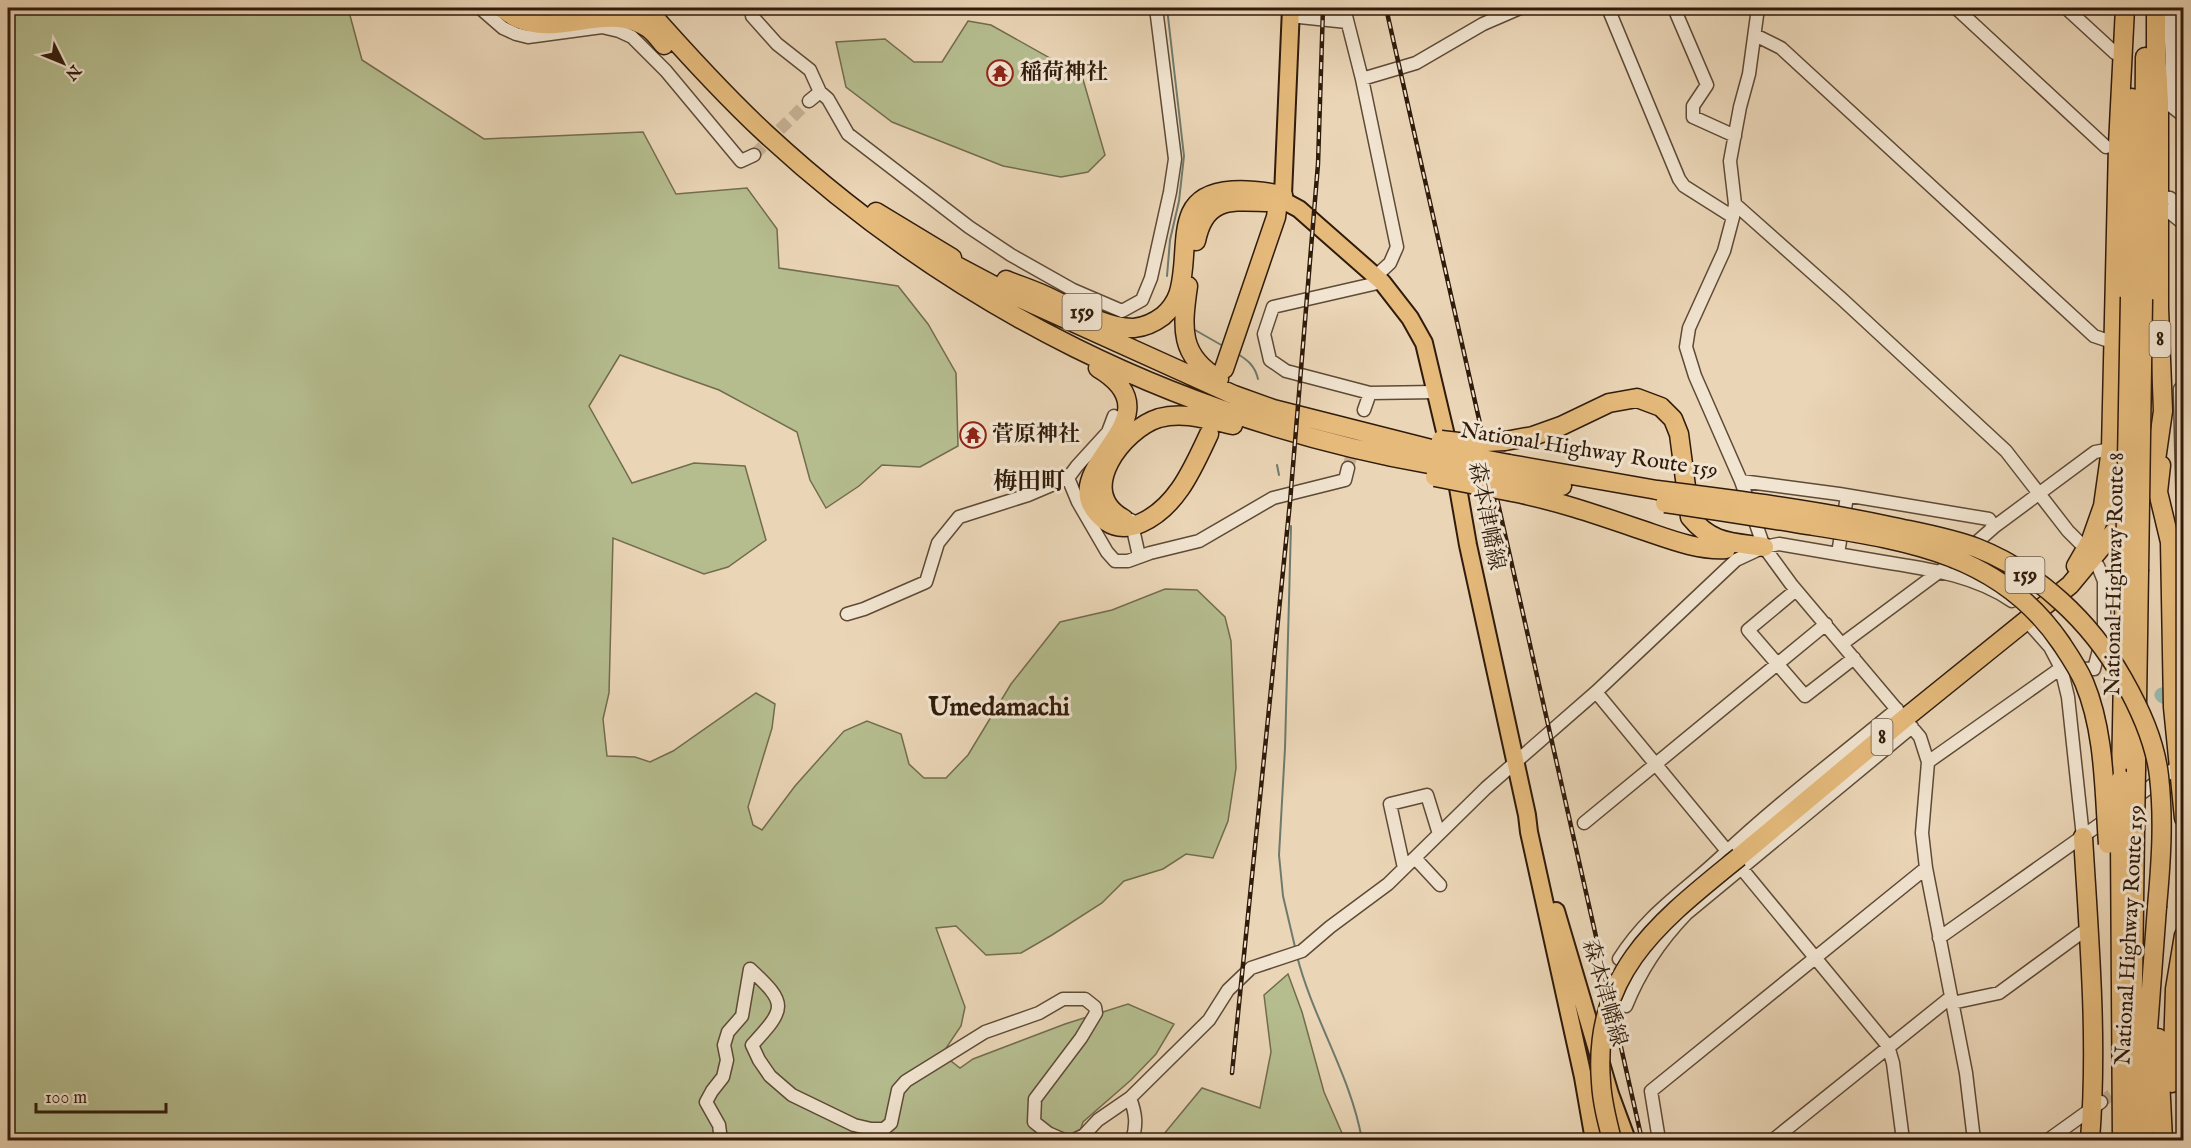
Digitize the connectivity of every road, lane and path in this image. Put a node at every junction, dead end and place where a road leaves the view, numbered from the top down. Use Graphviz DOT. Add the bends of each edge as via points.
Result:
graph roads {
  1 [pos="480,8"];
  2 [pos="502,8"];
  3 [pos="646,8"];
  4 [pos="652,8"];
  5 [pos="753,8"];
  6 [pos="1156,8"];
  7 [pos="1344,8"];
  8 [pos="1520,8"];
  9 [pos="1608,8"];
  10 [pos="1674,8"];
  11 [pos="1758,8"];
  12 [pos="1956,8"];
  13 [pos="2066,8"];
  14 [pos="2125,8"];
  15 [pos="2134,8"];
  16 [pos="2146,8"];
  17 [pos="2156,8"];
  18 [pos="2170,8"];
  19 [pos="1290,12"];
  20 [pos="1347,22"];
  21 [pos="1755,35"];
  22 [pos="2122,50"];
  23 [pos="1362,79"];
  24 [pos="820,92"];
  25 [pos="809,101"];
  26 [pos="2166,104"];
  27 [pos="2184,116"];
  28 [pos="764,132"];
  29 [pos="1735,136"];
  30 [pos="2114,151"];
  31 [pos="754,155"];
  32 [pos="820,174"];
  33 [pos="1282,200"];
  34 [pos="1735,204"];
  35 [pos="2162,205"];
  36 [pos="2184,211"];
  37 [pos="1733,218"];
  38 [pos="2184,218"];
  39 [pos="2184,225"];
  40 [pos="881,229"];
  41 [pos="1379,279"];
  42 [pos="2136,298"];
  43 [pos="2112,342"];
  44 [pos="1227,370"];
  45 [pos="2184,385"];
  46 [pos="1436,392"];
  47 [pos="1370,393"];
  48 [pos="1234,395"];
  49 [pos="1364,410"];
  50 [pos="2163,411"];
  51 [pos="1114,416"];
  52 [pos="1206,433"];
  53 [pos="1349,448"];
  54 [pos="2111,449"];
  55 [pos="1433,457"];
  56 [pos="1348,468"];
  57 [pos="1068,478"];
  58 [pos="1510,478"];
  59 [pos="1741,482"];
  60 [pos="2040,493"];
  61 [pos="1655,495"];
  62 [pos="1847,496"];
  63 [pos="1132,524"];
  64 [pos="1994,527"];
  65 [pos="2080,543"];
  66 [pos="1764,547"];
  67 [pos="2184,552"];
  68 [pos="1838,554"];
  69 [pos="1139,556"];
  70 [pos="2098,566"];
  71 [pos="1940,571"];
  72 [pos="1796,590"];
  73 [pos="846,614"];
  74 [pos="2024,614"];
  75 [pos="1826,624"];
  76 [pos="1842,644"];
  77 [pos="1854,658"];
  78 [pos="1777,664"];
  79 [pos="2061,668"];
  80 [pos="1596,692"];
  81 [pos="1904,718"];
  82 [pos="1928,762"];
  83 [pos="1515,763"];
  84 [pos="1655,764"];
  85 [pos="2181,764"];
  86 [pos="1787,816"];
  87 [pos="2184,818"];
  88 [pos="1584,823"];
  89 [pos="1529,824"];
  90 [pos="1439,834"];
  91 [pos="2083,837"];
  92 [pos="2121,837"];
  93 [pos="1415,858"];
  94 [pos="1736,859"];
  95 [pos="1404,868"];
  96 [pos="1926,868"];
  97 [pos="1440,885"];
  98 [pos="2157,907"];
  99 [pos="2089,930"];
  100 [pos="2184,935"];
  101 [pos="1939,938"];
  102 [pos="1627,947"];
  103 [pos="1814,957"];
  104 [pos="1619,959"];
  105 [pos="1646,963"];
  106 [pos="1952,1000"];
  107 [pos="1626,1006"];
  108 [pos="2120,1033"];
  109 [pos="1888,1046"];
  110 [pos="1601,1063"];
  111 [pos="1583,1077"];
  112 [pos="1130,1098"];
  113 [pos="2097,1105"];
  114 [pos="722,1140"];
  115 [pos="1064,1140"];
  116 [pos="1074,1140"];
  117 [pos="1131,1140"];
  118 [pos="1594,1140"];
  119 [pos="1612,1140"];
  120 [pos="1627,1140"];
  121 [pos="1659,1140"];
  122 [pos="1773,1140"];
  123 [pos="1902,1140"];
  124 [pos="1974,1140"];
  125 [pos="2048,1140"];
  126 [pos="2090,1140"];
  127 [pos="2112,1140"];
  128 [pos="2122,1140"];
  129 [pos="2135,1140"];
  130 [pos="2146,1140"];
  131 [pos="2163,1140"];
  132 [pos="2175,1140"];
  1 -- 31 [label="street" via="503,28 528,37 602,27 619,31 650,54 741,161"];
  2 -- 28 [label="highway" via="518,18 541,24 610,17 648,28 756,130"];
  3 -- 28 [label="highway, National Highway Route 159 / 159"];
  4 -- 32 [label="highway, 159" via="747,109"];
  5 -- 24 [label="street" via="752,16 777,44 810,70"];
  6 -- 24 [label="street" via="1175,159 1150,278 1142,300 1122,311 1073,290 969,227 848,134"];
  7 -- 20 [label="street"];
  8 -- 23 [label="street" via="1483,24 1416,63"];
  9 -- 37 [label="street" via="1679,179"];
  10 -- 29 [label="street" via="1707,85 1693,106 1693,117"];
  11 -- 21 [label="street"];
  12 -- 30 [label="street" via="2085,128 2084,133 2111,159"];
  13 -- 22 [label="street" via="2115,53"];
  14 -- 22 [label="highway, 8"];
  15 -- 42 [label="highway, National Highway Route 8 / 8"];
  16 -- 42 [label="highway, National Highway Route 8 / 8"];
  17 -- 26 [label="highway, 8" via="2156,51"];
  18 -- 26 [label="street"];
  19 -- 20 [label="street"];
  19 -- 33 [label="main road"];
  20 -- 23 [label="street"];
  21 -- 29 [label="street"];
  21 -- 43 [label="street" via="1781,48 2094,336"];
  22 -- 30 [label="highway, 8"];
  23 -- 41 [label="street" via="1397,247"];
  24 -- 25 [label="street"];
  26 -- 27 [label="street"];
  26 -- 35 [label="highway, 8"];
  28 -- 40 [label="highway, National Highway Route 159 / 159"];
  29 -- 34 [label="street" via="1730,161"];
  30 -- 43 [label="highway, 8"];
  32 -- 33 [label="highway, 159" via="951,257 1099,320 1133,328 1148,325 1174,306 1180,291 1188,223 1196,206 1210,196 1232,190 1252,190"];
  32 -- 48 [label="highway, 159" via="884,223 965,272"];
  33 -- 41 [label="main road, 森本津幡線" via="1299,209"];
  33 -- 44 [label="highway"];
  33 -- 48 [label="highway, 159" via="1251,200 1213,208 1204,216 1197,234 1187,295 1186,338 1197,363 1225,382"];
  34 -- 37 [label="street"];
  34 -- 60 [label="street" via="2006,451"];
  35 -- 36 [label="street" via="2170,198"];
  35 -- 38 [label="street"];
  35 -- 39 [label="street"];
  35 -- 50 [label="highway, 8" via="2159,308"];
  37 -- 59 [label="street" via="1724,251 1689,328 1686,346"];
  40 -- 53 [label="highway, National Highway Route 159 / 159" via="1007,313 1112,367 1245,419"];
  40 -- 63 [label="highway, 159" via="884,237 952,285 1079,356 1118,384 1128,412 1123,428 1092,472 1089,491 1094,508 1109,524"];
  41 -- 46 [label="main road, 森本津幡線" via="1424,343"];
  41 -- 47 [label="street" via="1273,307 1264,334 1270,360 1286,371"];
  42 -- 92 [label="highway, National Highway Route 8 / 8, bridge" via="2128,774"];
  43 -- 54 [label="highway, 8"];
  45 -- 67 [label="street" via="2180,389"];
  46 -- 47 [label="street"];
  46 -- 83 [label="main road, 森本津幡線"];
  47 -- 49 [label="street"];
  48 -- 55 [label="highway, 159"];
  50 -- 74 [label="highway, 8" via="2156,460 2129,514 2070,585 2042,609"];
  50 -- 85 [label="highway" via="2166,437 2158,492 2170,542 2173,701"];
  51 -- 57 [label="street" via="1108,432"];
  52 -- 63 [label="highway" via="1174,490"];
  53 -- 55 [label="highway, National Highway Route 159 / 159" via="1409,460"];
  53 -- 63 [label="highway, 159" via="1321,446 1196,417 1159,418 1122,446 1104,474 1102,494 1108,506"];
  54 -- 60 [label="street" via="2095,452"];
  54 -- 74 [label="highway, 8" via="2103,506 2091,540 2062,582"];
  55 -- 58 [label="highway, National Highway Route 159 / 159, bridge"];
  55 -- 58 [label="highway, 159, bridge"];
  55 -- 66 [label="highway, 159, bridge" via="1467,443 1533,436 1609,403 1637,398 1662,407 1672,419 1679,434 1690,517 1699,528 1713,539"];
  56 -- 69 [label="street" via="1345,480 1273,498 1199,541"];
  57 -- 69 [label="street" via="1078,502 1115,561"];
  57 -- 73 [label="street" via="958,517 938,543 926,582"];
  58 -- 61 [label="highway, National Highway Route 159 / 159"];
  58 -- 66 [label="highway, 159" via="1550,499 1675,541 1715,550"];
  59 -- 62 [label="street"];
  59 -- 66 [label="street"];
  60 -- 64 [label="street"];
  60 -- 65 [label="street"];
  61 -- 92 [label="highway, National Highway Route 159 / 159, bridge" via="1896,540 1942,552 2006,585 2050,627 2084,682"];
  61 -- 98 [label="highway, National Highway Route 159 / 159, bridge" via="1755,502 1946,538 1978,548 2008,564 2061,600 2115,664 2141,710 2152,743 2159,775 2163,846"];
  62 -- 64 [label="street" via="1989,519"];
  62 -- 68 [label="street"];
  63 -- 69 [label="street"];
  64 -- 71 [label="street"];
  66 -- 68 [label="street" via="1779,544"];
  66 -- 72 [label="street"];
  66 -- 80 [label="street" via="1736,560"];
  68 -- 71 [label="street"];
  70 -- 79 [label="street" via="2104,581 2104,631 2094,669"];
  71 -- 74 [label="street" via="2002,594"];
  71 -- 76 [label="street"];
  72 -- 75 [label="street"];
  72 -- 78 [label="street" via="1748,630"];
  74 -- 79 [label="street"];
  74 -- 81 [label="highway, 8"];
  75 -- 76 [label="street"];
  75 -- 78 [label="street"];
  76 -- 77 [label="street"];
  77 -- 78 [label="street" via="1804,696"];
  77 -- 81 [label="street"];
  78 -- 84 [label="street"];
  79 -- 82 [label="street"];
  79 -- 91 [label="street" via="2068,697"];
  80 -- 83 [label="street"];
  80 -- 84 [label="street"];
  81 -- 82 [label="street" via="1920,737"];
  81 -- 86 [label="street"];
  81 -- 86 [label="street"];
  81 -- 94 [label="highway, 8"];
  82 -- 96 [label="street" via="1922,833"];
  83 -- 89 [label="main road, 森本津幡線"];
  83 -- 90 [label="street"];
  84 -- 88 [label="street"];
  84 -- 94 [label="street"];
  85 -- 87 [label="highway"];
  85 -- 91 [label="street"];
  86 -- 94 [label="street"];
  86 -- 94 [label="street"];
  89 -- 110 [label="main road, 森本津幡線"];
  89 -- 111 [label="main road, 森本津幡線"];
  90 -- 93 [label="street"];
  90 -- 95 [label="street" via="1427,795 1390,804"];
  91 -- 99 [label="highway"];
  91 -- 101 [label="street"];
  92 -- 108 [label="highway, National Highway Route 159 / 159" via="2112,993 2120,1002"];
  92 -- 129 [label="highway, National Highway Route 8 / 8"];
  93 -- 95 [label="street"];
  93 -- 97 [label="street"];
  94 -- 102 [label="street" via="1647,921"];
  94 -- 103 [label="street"];
  94 -- 105 [label="street"];
  94 -- 119 [label="highway, 8, bridge" via="1654,929 1615,988 1600,1053 1600,1084"];
  95 -- 112 [label="street" via="1296,953 1251,968 1228,990 1209,1020"];
  96 -- 101 [label="street"];
  96 -- 103 [label="street"];
  98 -- 130 [label="highway, National Highway Route 159 / 159" via="2148,1029"];
  98 -- 131 [label="highway"];
  99 -- 106 [label="street" via="1999,993"];
  99 -- 113 [label="highway"];
  100 -- 132 [label="highway" via="2168,1054"];
  101 -- 106 [label="street"];
  102 -- 104 [label="street"];
  102 -- 105 [label="street"];
  103 -- 109 [label="street"];
  103 -- 121 [label="street" via="1651,1091"];
  105 -- 107 [label="street"];
  106 -- 109 [label="street"];
  106 -- 124 [label="street"];
  108 -- 127 [label="highway" via="2113,1039"];
  108 -- 128 [label="highway"];
  109 -- 122 [label="street"];
  109 -- 123 [label="street"];
  110 -- 111 [label="street"];
  110 -- 120 [label="main road, 森本津幡線"];
  111 -- 118 [label="main road, 森本津幡線"];
  112 -- 116 [label="street"];
  112 -- 117 [label="street" via="1136,1128"];
  113 -- 125 [label="street"];
  113 -- 126 [label="highway"];
  114 -- 115 [label="street" via="719,1125 706,1102 723,1077 727,1060 724,1045 728,1032 742,1016 750,969 772,990 779,1007 775,1020 753,1045 770,1076 792,1095 854,1125 872,1129 884,1129 891,1123 898,1090 906,1081 966,1043 1063,999 1084,999 1095,1006 1096,1013 1035,1099 1034,1122"];
}
